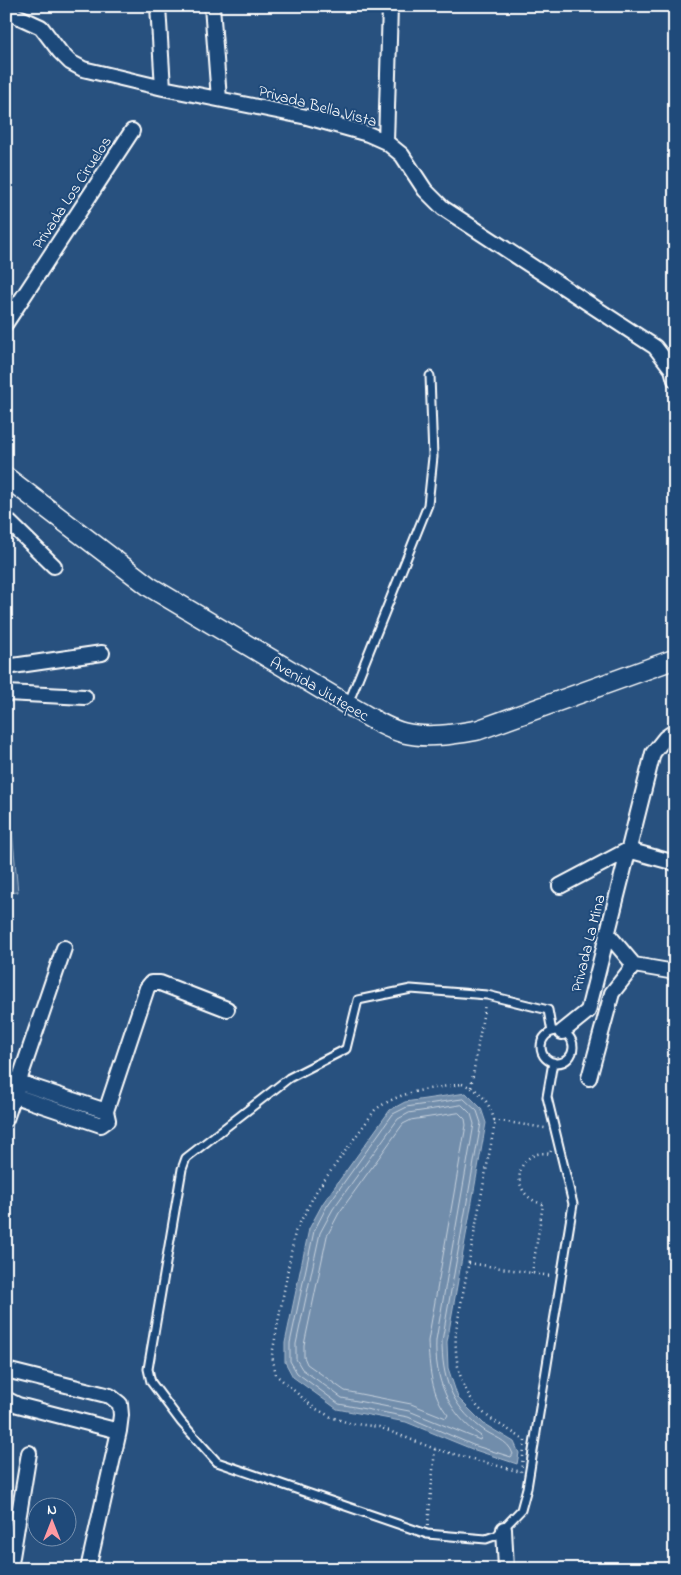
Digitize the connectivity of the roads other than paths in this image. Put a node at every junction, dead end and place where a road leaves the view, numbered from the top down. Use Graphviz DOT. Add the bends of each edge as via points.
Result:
graph roads {
  1 [pos="158,6"];
  2 [pos="212,6"];
  3 [pos="390,6"];
  4 [pos="6,12"];
  5 [pos="163,88"];
  6 [pos="219,99"];
  7 [pos="132,131"];
  8 [pos="386,142"];
  9 [pos="6,323"];
  10 [pos="430,376"];
  11 [pos="675,380"];
  12 [pos="6,477"];
  13 [pos="7,521"];
  14 [pos="54,566"];
  15 [pos="102,653"];
  16 [pos="675,659"];
  17 [pos="6,667"];
  18 [pos="6,693"];
  19 [pos="86,697"];
  20 [pos="348,705"];
  21 [pos="675,731"];
  22 [pos="628,850"];
  23 [pos="675,863"];
  24 [pos="560,886"];
  25 [pos="607,933"];
  26 [pos="64,948"];
  27 [pos="634,965"];
  28 [pos="675,972"];
  29 [pos="227,1009"];
  30 [pos="557,1032"];
  31 [pos="553,1062"];
  32 [pos="589,1078"];
  33 [pos="11,1087"];
  34 [pos="6,1119"];
  35 [pos="6,1370"];
  36 [pos="6,1399"];
  37 [pos="119,1431"];
  38 [pos="29,1453"];
  39 [pos="504,1529"];
  40 [pos="10,1569"];
  41 [pos="88,1569"];
  42 [pos="506,1569"];
  1 -- 5 [label="street"];
  2 -- 6 [label="street"];
  3 -- 8 [label="street"];
  4 -- 5 [label="street, Privada Bella Vista" via="41,27 70,62 83,69"];
  5 -- 6 [label="street, Privada Bella Vista"];
  6 -- 8 [label="street, Privada Bella Vista" via="307,117"];
  7 -- 9 [label="street, Privada Los Ciruelos"];
  8 -- 11 [label="street, Privada Bella Vista" via="402,155 425,190 443,208 655,347 672,369"];
  10 -- 20 [label="lane" via="433,457 428,505"];
  12 -- 20 [label="main road, Avenida Jiutepec" via="150,587"];
  13 -- 14 [label="street"];
  15 -- 17 [label="street"];
  16 -- 20 [label="main road, Avenida Jiutepec" via="478,730 445,736 404,733"];
  18 -- 19 [label="street"];
  21 -- 22 [label="street, Privada La Mina" via="653,753"];
  22 -- 23 [label="street"];
  22 -- 24 [label="street, Privada La Mina"];
  22 -- 25 [label="street, Privada La Mina"];
  25 -- 27 [label="street"];
  25 -- 30 [label="street, Privada La Mina" via="588,1011"];
  26 -- 33 [label="street"];
  27 -- 28 [label="street"];
  27 -- 32 [label="street" via="612,994"];
  29 -- 33 [label="street" via="160,983 151,983 106,1111 108,1120 102,1124"];
  30 -- 31 [label="lane" via="543,1039 541,1050 546,1059"];
  30 -- 31 [label="lane" via="570,1038 572,1053 566,1060"];
  30 -- 39 [label="lane" via="548,1010 487,995 411,989 358,1000 346,1049 289,1078 186,1158 148,1369 151,1382 217,1462 427,1534 486,1539"];
  31 -- 39 [label="lane" via="547,1097 573,1204 527,1488 521,1510"];
  33 -- 34 [label="street"];
  35 -- 37 [label="street" via="110,1396 120,1404"];
  36 -- 37 [label="street" via="18,1405"];
  37 -- 41 [label="street"];
  38 -- 40 [label="street"];
  39 -- 42 [label="street"];
}
